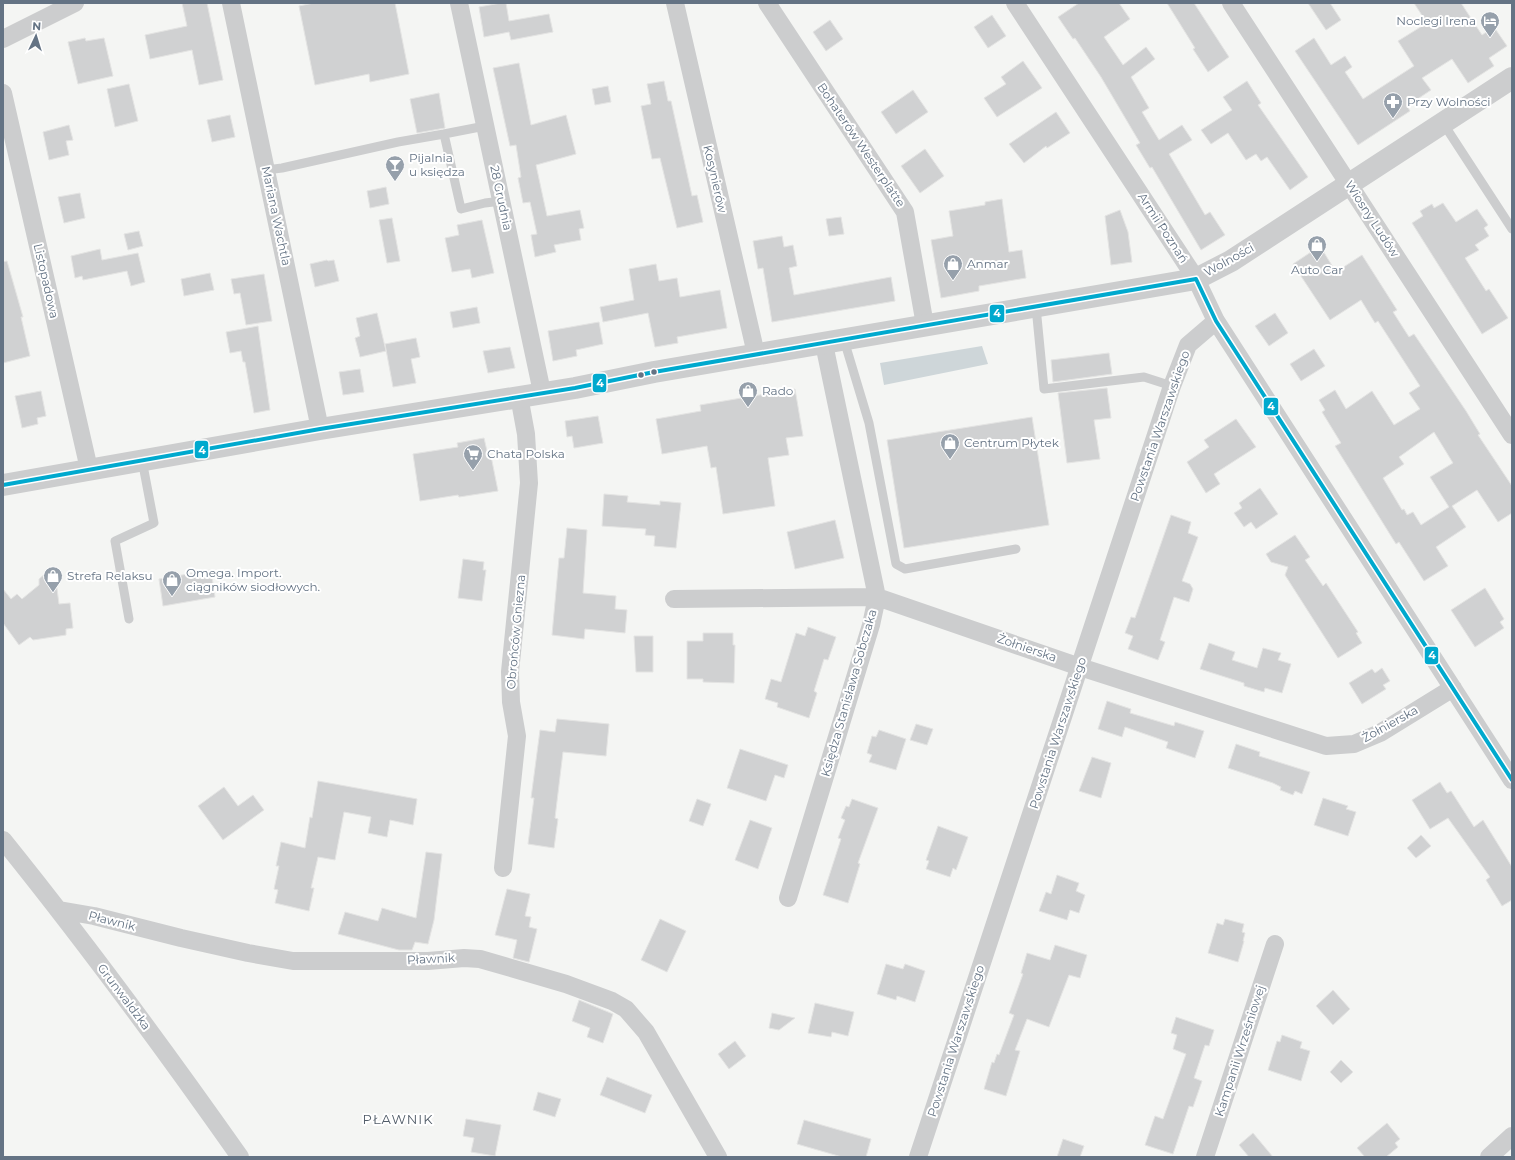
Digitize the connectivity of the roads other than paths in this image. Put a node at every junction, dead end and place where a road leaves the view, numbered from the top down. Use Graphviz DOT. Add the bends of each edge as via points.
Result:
graph roads {
  1 [pos="75,3"];
  2 [pos="231,3"];
  3 [pos="459,3"];
  4 [pos="674,3"];
  5 [pos="767,3"];
  6 [pos="1231,3"];
  7 [pos="1021,5"];
  8 [pos="3,39"];
  9 [pos="1512,78"];
  10 [pos="3,93"];
  11 [pos="1443,123"];
  12 [pos="485,126"];
  13 [pos="444,134"];
  14 [pos="266,170"];
  15 [pos="1350,185"];
  16 [pos="502,201"];
  17 [pos="1512,229"];
  18 [pos="1196,279"];
  19 [pos="1036,307"];
  20 [pos="1216,321"];
  21 [pos="925,325"];
  22 [pos="834,342"];
  23 [pos="756,354"];
  24 [pos="1172,386"];
  25 [pos="542,392"];
  26 [pos="519,396"];
  27 [pos="320,429"];
  28 [pos="1512,435"];
  29 [pos="142,460"];
  30 [pos="89,469"];
  31 [pos="3,485"];
  32 [pos="1016,549"];
  33 [pos="877,597"];
  34 [pos="674,599"];
  35 [pos="129,618"];
  36 [pos="1080,667"];
  37 [pos="1453,688"];
  38 [pos="1512,780"];
  39 [pos="3,840"];
  40 [pos="503,868"];
  41 [pos="788,898"];
  42 [pos="58,910"];
  43 [pos="1275,944"];
  44 [pos="1512,1136"];
  45 [pos="240,1157"];
  46 [pos="718,1157"];
  47 [pos="918,1157"];
  48 [pos="1206,1157"];
  49 [pos="1489,1157"];
  1 -- 8 [label="street"];
  2 -- 14 [label="street, Mariana Wachtla"];
  3 -- 12 [label="street, 28 Grudnia"];
  4 -- 23 [label="street, Kosynierów"];
  5 -- 21 [label="street, Bohaterów Westerplatte" via="905,212"];
  6 -- 15 [label="street, Wiosny Ludów"];
  7 -- 18 [label="street, Armii Poznań"];
  9 -- 11 [label="street, Wolności"];
  10 -- 30 [label="street, Listopadowa"];
  11 -- 15 [label="street, Wolności"];
  11 -- 17 [label="lane"];
  12 -- 13 [label="lane"];
  12 -- 16 [label="street, 28 Grudnia"];
  13 -- 14 [label="lane"];
  13 -- 16 [label="lane" via="461,209"];
  14 -- 27 [label="street, Mariana Wachtla"];
  15 -- 18 [label="street, Wolności" via="1231,261"];
  15 -- 28 [label="street, Wiosny Ludów"];
  16 -- 25 [label="street, 28 Grudnia"];
  18 -- 19 [label="street, Wolności"];
  18 -- 20 [label="street, Armii Poznań"];
  19 -- 21 [label="street, Wolności"];
  19 -- 24 [label="lane" via="1044,389 1144,377"];
  20 -- 24 [label="street, Powstania Warszawskiego" via="1188,345"];
  20 -- 37 [label="street, Armii Poznań"];
  21 -- 22 [label="street, Wolności"];
  22 -- 23 [label="street, Wolności"];
  22 -- 32 [label="lane" via="869,423 896,564 905,569"];
  22 -- 33 [label="street, Księdza Stanisława Sobczaka"];
  23 -- 25 [label="street, Wolności"];
  24 -- 36 [label="street, Powstania Warszawskiego"];
  25 -- 26 [label="street, Wolności"];
  26 -- 27 [label="street, Wolności"];
  26 -- 40 [label="street, Obrońców Gniezna" via="526,434 529,483 510,672 511,702 517,736"];
  27 -- 29 [label="street, Wolności"];
  29 -- 30 [label="street, Wolności"];
  29 -- 35 [label="lane" via="154,523 115,540"];
  30 -- 31 [label="street, Wolności"];
  33 -- 34 [label="street, Żołnierska"];
  33 -- 36 [label="street, Żołnierska"];
  33 -- 41 [label="street, Księdza Stanisława Sobczaka" via="871,625"];
  36 -- 37 [label="street, Żołnierska" via="1326,746 1354,744 1380,733"];
  36 -- 47 [label="street, Powstania Warszawskiego"];
  37 -- 38 [label="street, Armii Poznań"];
  39 -- 42 [label="street, Grunwaldzka"];
  42 -- 45 [label="street, Grunwaldzka" via="188,1083"];
  42 -- 46 [label="street, Pławnik" via="94,916 195,942 293,961 480,959 566,984 612,1001 626,1008 646,1032"];
  43 -- 48 [label="street, Kampanii Wrześniowej"];
  44 -- 49 [label="street"];
}
